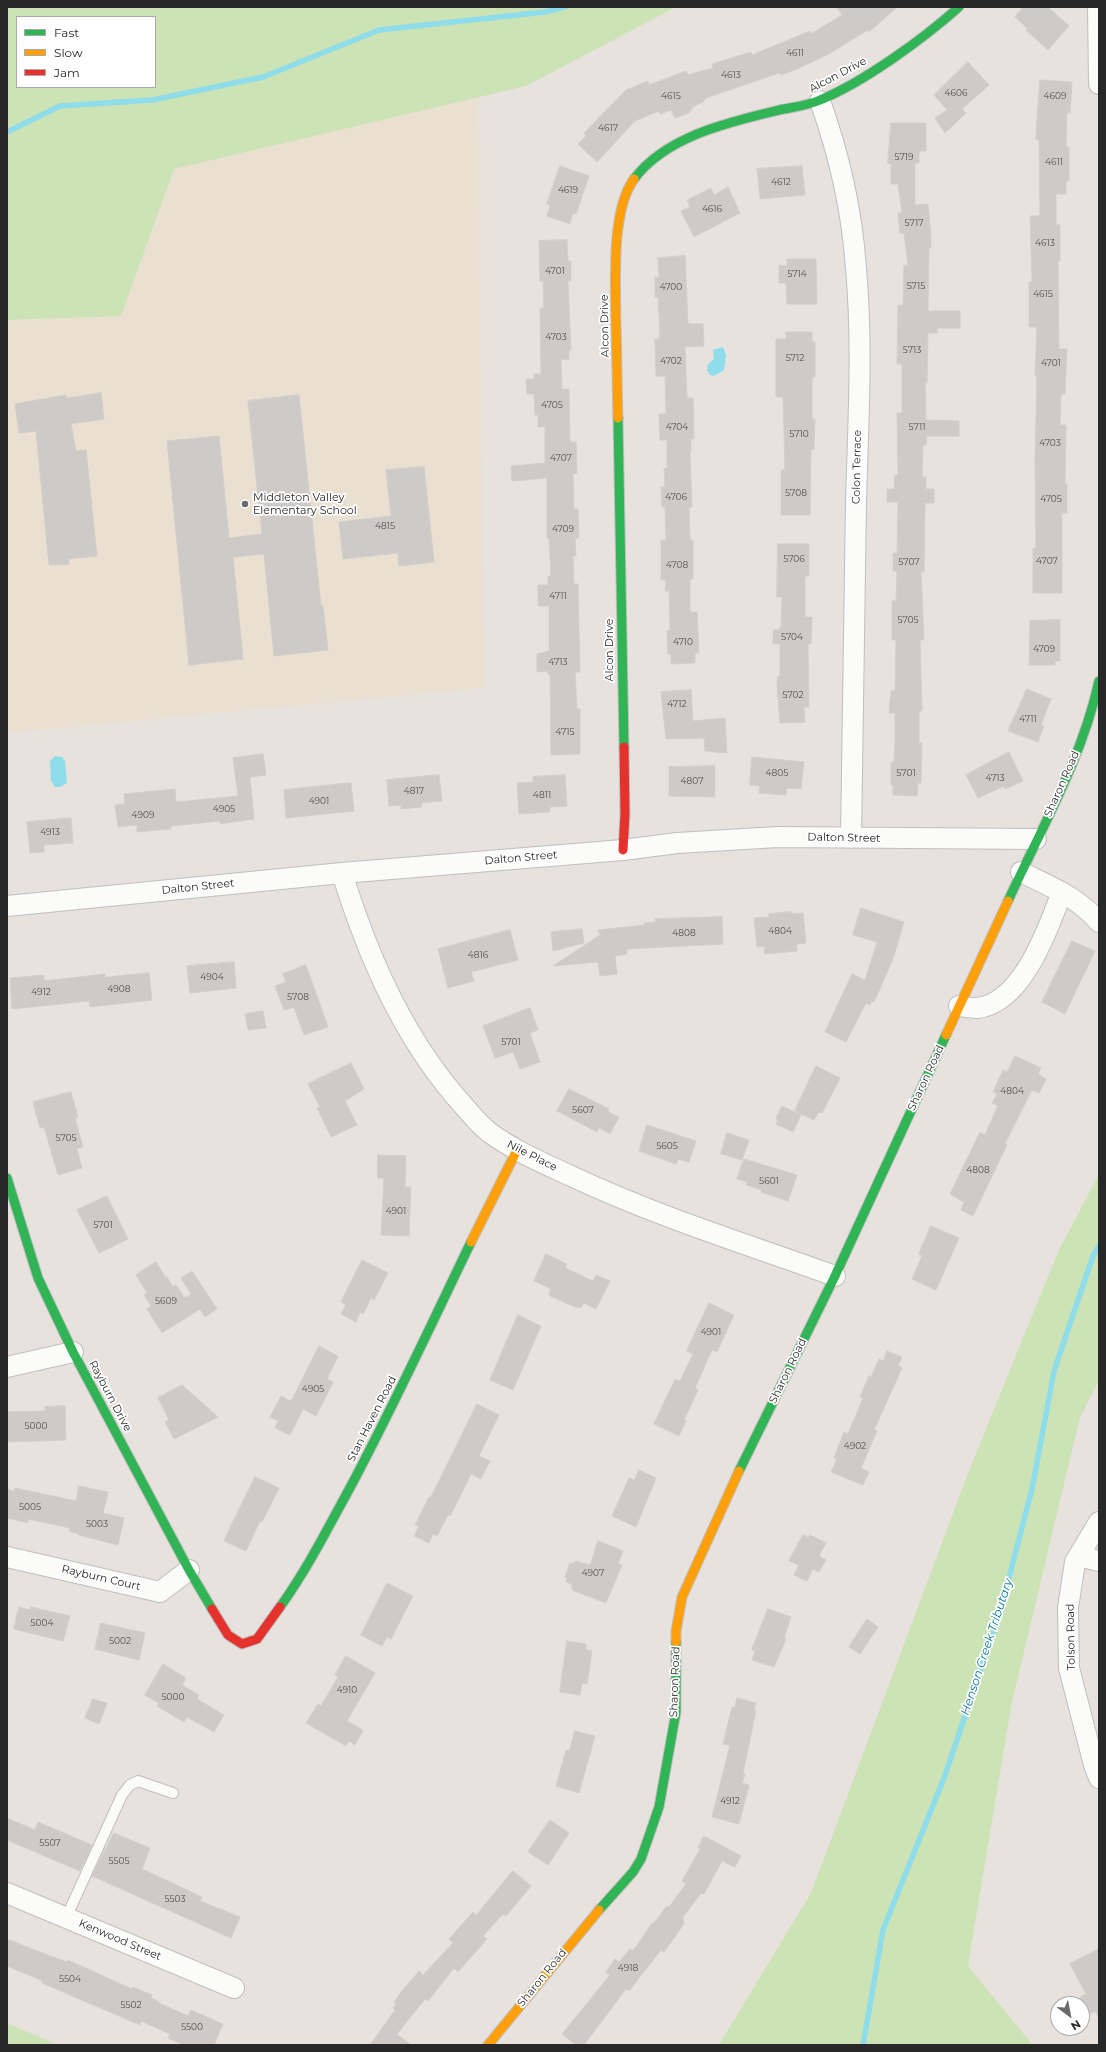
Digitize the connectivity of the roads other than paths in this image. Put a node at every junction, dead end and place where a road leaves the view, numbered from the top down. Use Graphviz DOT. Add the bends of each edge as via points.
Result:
graph roads {
  1 [pos="959,7"];
  2 [pos="1098,7"];
  3 [pos="1099,84"];
  4 [pos="820,101"];
  5 [pos="1099,680"];
  6 [pos="851,838"];
  7 [pos="1036,839"];
  8 [pos="623,850"];
  9 [pos="1021,872"];
  10 [pos="342,873"];
  11 [pos="1062,892"];
  12 [pos="7,906"];
  13 [pos="1099,922"];
  14 [pos="959,1006"];
  15 [pos="517,1150"];
  16 [pos="7,1178"];
  17 [pos="835,1276"];
  18 [pos="73,1352"];
  19 [pos="7,1367"];
  20 [pos="1099,1522"];
  21 [pos="1079,1556"];
  22 [pos="7,1557"];
  23 [pos="1099,1561"];
  24 [pos="189,1570"];
  25 [pos="215,1615"];
  26 [pos="1099,1778"];
  27 [pos="173,1793"];
  28 [pos="7,1892"];
  29 [pos="66,1918"];
  30 [pos="234,1988"];
  31 [pos="488,2045"];
  1 -- 4 [label="street, Alcon Drive" via="876,69"];
  2 -- 3 [label="street"];
  4 -- 6 [label="street, Colon Terrace" via="833,136 853,237 856,268 859,370"];
  4 -- 8 [label="street, Alcon Drive" via="699,134 676,144 656,156 632,180 620,212 616,309 625,814"];
  5 -- 7 [label="street, Sharon Road" via="1094,707 1082,740"];
  6 -- 7 [label="street, Dalton Street"];
  6 -- 8 [label="street, Dalton Street" via="778,837 677,843"];
  7 -- 9 [label="street, Sharon Road"];
  8 -- 10 [label="street, Dalton Street"];
  9 -- 11 [label="street"];
  9 -- 14 [label="street, Sharon Road"];
  10 -- 12 [label="street, Dalton Street"];
  10 -- 15 [label="street, Nile Place" via="376,967 415,1043 476,1119 489,1132"];
  11 -- 13 [label="street" via="1085,906"];
  11 -- 14 [label="street" via="1029,968 1016,983 1002,998 990,1004 978,1008"];
  14 -- 17 [label="street, Sharon Road"];
  15 -- 17 [label="street, Nile Place" via="624,1201"];
  15 -- 25 [label="street, Stan Haven Road" via="387,1418 298,1582 257,1639 250,1642 242,1644 228,1635"];
  16 -- 18 [label="street, Rayburn Drive" via="38,1278"];
  17 -- 31 [label="street, Sharon Road" via="746,1456 682,1597 676,1631 676,1712 670,1751 659,1807 641,1859 633,1872 572,1941"];
  18 -- 19 [label="street"];
  18 -- 24 [label="street, Rayburn Drive"];
  20 -- 21 [label="street, Tolson Road"];
  21 -- 23 [label="street"];
  21 -- 26 [label="street, Tolson Road" via="1075,1562 1068,1608 1070,1668"];
  22 -- 24 [label="street, Rayburn Court" via="160,1592"];
  24 -- 25 [label="street, Rayburn Drive"];
  27 -- 29 [label="lane" via="138,1781 130,1785 122,1795"];
  28 -- 29 [label="street, Kenwood Street"];
  29 -- 30 [label="street, Kenwood Street"];
}
